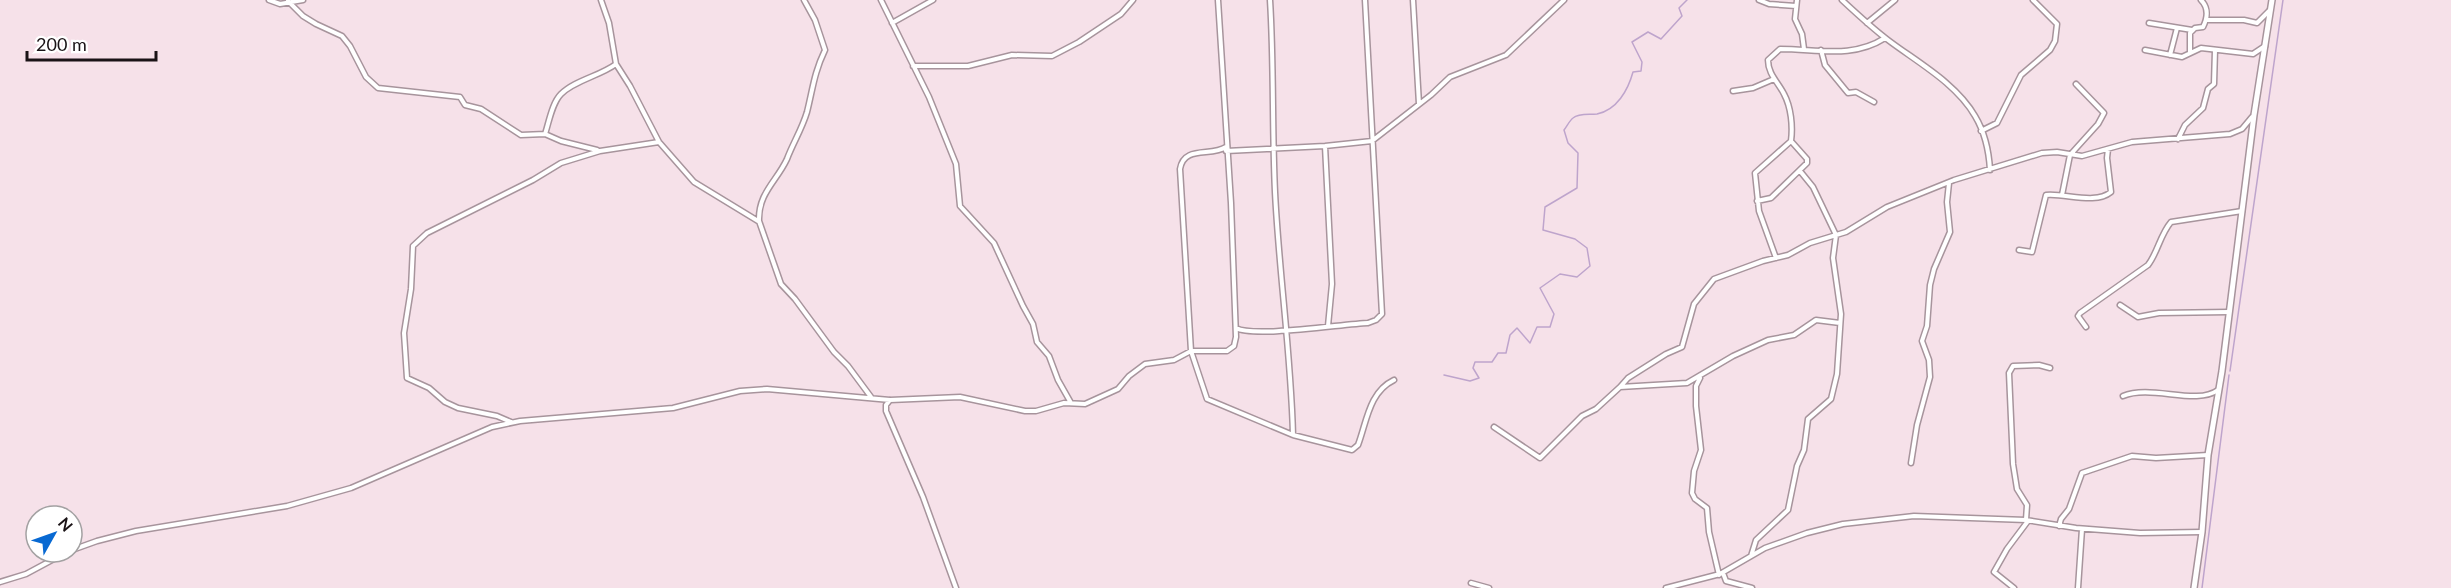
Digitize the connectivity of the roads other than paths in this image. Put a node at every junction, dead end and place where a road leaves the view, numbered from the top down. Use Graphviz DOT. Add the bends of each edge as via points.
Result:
graph roads {
  1 [pos="269,0"];
  2 [pos="303,0"];
  3 [pos="601,0"];
  4 [pos="804,0"];
  5 [pos="881,0"];
  6 [pos="933,0"];
  7 [pos="1133,0"];
  8 [pos="1218,0"];
  9 [pos="1270,0"];
  10 [pos="1365,0"];
  11 [pos="1413,0"];
  12 [pos="1564,0"];
  13 [pos="1759,0"];
  14 [pos="1797,0"];
  15 [pos="1842,0"];
  16 [pos="1895,0"];
  17 [pos="2033,0"];
  18 [pos="2200,0"];
  19 [pos="2272,0"];
  20 [pos="288,1"];
  21 [pos="1796,6"];
  22 [pos="2270,10"];
  23 [pos="2206,20"];
  24 [pos="892,23"];
  25 [pos="1867,23"];
  26 [pos="2149,23"];
  27 [pos="2177,28"];
  28 [pos="2192,30"];
  29 [pos="1886,38"];
  30 [pos="2266,46"];
  31 [pos="1804,49"];
  32 [pos="1821,50"];
  33 [pos="2145,50"];
  34 [pos="2215,50"];
  35 [pos="2190,52"];
  36 [pos="2169,55"];
  37 [pos="616,64"];
  38 [pos="912,66"];
  39 [pos="1774,79"];
  40 [pos="2076,84"];
  41 [pos="1733,91"];
  42 [pos="1874,102"];
  43 [pos="1419,104"];
  44 [pos="2254,115"];
  45 [pos="1981,131"];
  46 [pos="545,134"];
  47 [pos="2177,140"];
  48 [pos="1372,141"];
  49 [pos="1791,141"];
  50 [pos="659,142"];
  51 [pos="1325,146"];
  52 [pos="1275,148"];
  53 [pos="1226,149"];
  54 [pos="2108,149"];
  55 [pos="600,151"];
  56 [pos="2070,155"];
  57 [pos="1989,157"];
  58 [pos="1997,166"];
  59 [pos="1990,170"];
  60 [pos="1800,171"];
  61 [pos="1949,183"];
  62 [pos="2062,195"];
  63 [pos="1757,201"];
  64 [pos="2242,211"];
  65 [pos="759,212"];
  66 [pos="750,216"];
  67 [pos="759,221"];
  68 [pos="1836,235"];
  69 [pos="2019,250"];
  70 [pos="1776,258"];
  71 [pos="2120,305"];
  72 [pos="2229,312"];
  73 [pos="1840,323"];
  74 [pos="1328,326"];
  75 [pos="2086,327"];
  76 [pos="1235,328"];
  77 [pos="1288,330"];
  78 [pos="1191,351"];
  79 [pos="2050,368"];
  80 [pos="1702,375"];
  81 [pos="1394,380"];
  82 [pos="1620,387"];
  83 [pos="2218,390"];
  84 [pos="2123,396"];
  85 [pos="873,398"];
  86 [pos="890,400"];
  87 [pos="1071,404"];
  88 [pos="886,408"];
  89 [pos="512,423"];
  90 [pos="1494,428"];
  91 [pos="1293,435"];
  92 [pos="2208,454"];
  93 [pos="1911,463"];
  94 [pos="2027,521"];
  95 [pos="2059,526"];
  96 [pos="2082,528"];
  97 [pos="2202,532"];
  98 [pos="84,546"];
  99 [pos="1751,556"];
  100 [pos="45,564"];
  101 [pos="1721,574"];
  102 [pos="0,582"];
  103 [pos="1470,583"];
  104 [pos="956,588"];
  105 [pos="1489,588"];
  106 [pos="1666,588"];
  107 [pos="1752,588"];
  108 [pos="2014,588"];
  109 [pos="2078,588"];
  110 [pos="2194,588"];
  1 -- 20 [label="street" via="280,4"];
  2 -- 20 [label="street"];
  3 -- 37 [label="street"];
  4 -- 65 [label="street" via="825,50 798,137 768,186"];
  5 -- 24 [label="street"];
  6 -- 24 [label="street"];
  7 -- 38 [label="street" via="1121,14 1052,56 1012,55 968,66"];
  8 -- 53 [label="street"];
  9 -- 52 [label="street"];
  10 -- 48 [label="street"];
  11 -- 43 [label="street"];
  12 -- 43 [label="street" via="1506,55 1450,76"];
  13 -- 21 [label="street"];
  14 -- 21 [label="street"];
  15 -- 25 [label="street"];
  16 -- 25 [label="street"];
  17 -- 45 [label="street" via="2057,24 2055,41 2021,75 1997,123"];
  18 -- 23 [label="street" via="2205,4"];
  19 -- 22 [label="main road"];
  20 -- 46 [label="street" via="303,16 342,36 366,76 378,88 460,97 465,105 481,109 520,135"];
  21 -- 31 [label="street" via="1795,20"];
  22 -- 23 [label="street" via="2257,23"];
  22 -- 30 [label="main road"];
  23 -- 28 [label="street" via="2203,27"];
  24 -- 38 [label="street"];
  25 -- 29 [label="street"];
  26 -- 27 [label="street"];
  27 -- 28 [label="street"];
  27 -- 36 [label="street"];
  28 -- 35 [label="street"];
  29 -- 32 [label="street" via="1861,50"];
  29 -- 45 [label="street" via="1954,90 1976,116"];
  30 -- 34 [label="street" via="2253,54"];
  30 -- 44 [label="main road"];
  31 -- 32 [label="street"];
  31 -- 39 [label="street" via="1780,49 1773,54 1768,65"];
  32 -- 42 [label="street" via="1825,65 1848,93 1856,92"];
  33 -- 36 [label="street"];
  34 -- 35 [label="street" via="2201,48"];
  34 -- 47 [label="street" via="2214,84 2208,89 2203,108 2185,125"];
  35 -- 36 [label="street" via="2181,57"];
  37 -- 46 [label="street" via="561,94"];
  37 -- 50 [label="street"];
  38 -- 87 [label="street" via="956,164 960,206 994,243 1033,324 1037,342 1049,356"];
  39 -- 41 [label="street"];
  39 -- 49 [label="street" via="1788,104"];
  40 -- 56 [label="street" via="2104,113"];
  43 -- 48 [label="street"];
  44 -- 47 [label="street" via="2242,129 2230,134"];
  44 -- 64 [label="main road"];
  45 -- 57 [label="street"];
  46 -- 55 [label="street"];
  47 -- 54 [label="street" via="2132,142"];
  48 -- 51 [label="street"];
  48 -- 74 [label="street" via="1382,314 1372,322"];
  49 -- 60 [label="street" via="1808,161"];
  49 -- 63 [label="street" via="1755,172"];
  50 -- 55 [label="street"];
  50 -- 66 [label="street" via="694,182"];
  51 -- 52 [label="street"];
  51 -- 74 [label="street" via="1332,284"];
  52 -- 53 [label="street"];
  52 -- 77 [label="street" via="1275,192"];
  53 -- 76 [label="street"];
  53 -- 78 [label="street" via="1194,153 1181,164"];
  54 -- 56 [label="street"];
  54 -- 62 [label="street" via="2110,194"];
  55 -- 89 [label="street" via="561,163 427,233 413,246 404,333 407,378 429,388 444,402"];
  56 -- 58 [label="street" via="2049,151"];
  56 -- 62 [label="street"];
  57 -- 58 [label="street"];
  57 -- 59 [label="street"];
  58 -- 59 [label="street"];
  59 -- 61 [label="street"];
  60 -- 63 [label="street" via="1771,198"];
  60 -- 68 [label="street"];
  61 -- 68 [label="street" via="1887,207"];
  61 -- 93 [label="street" via="1950,232 1930,285 1923,341 1930,377"];
  62 -- 69 [label="street" via="2045,197 2032,252"];
  63 -- 70 [label="street"];
  64 -- 72 [label="main road"];
  64 -- 75 [label="street" via="2171,222 2148,266 2080,313 2078,316"];
  65 -- 66 [label="street"];
  65 -- 67 [label="street"];
  66 -- 67 [label="street"];
  67 -- 85 [label="street" via="781,285"];
  68 -- 70 [label="street"];
  68 -- 73 [label="street" via="1833,258"];
  70 -- 82 [label="street" via="1710,282 1694,304 1682,347 1628,378"];
  71 -- 72 [label="street" via="2138,317"];
  72 -- 83 [label="main road"];
  73 -- 80 [label="street" via="1816,320 1794,335 1768,340"];
  73 -- 99 [label="street" via="1837,374 1830,401 1808,419 1788,510 1756,540"];
  74 -- 77 [label="street"];
  76 -- 77 [label="street" via="1247,332"];
  76 -- 78 [label="street" via="1236,343 1227,351"];
  77 -- 91 [label="street"];
  78 -- 87 [label="street" via="1174,360 1142,366 1113,392 1085,404"];
  78 -- 91 [label="street" via="1205,396 1211,402"];
  79 -- 94 [label="street" via="2013,366 2009,373 2013,464 2017,489 2027,505"];
  80 -- 82 [label="street" via="1687,383"];
  80 -- 101 [label="street" via="1696,396 1701,450 1692,493 1708,510 1708,532"];
  81 -- 91 [label="street" via="1382,385 1375,396 1355,449"];
  82 -- 90 [label="street" via="1582,416 1540,458"];
  83 -- 84 [label="street" via="2205,395 2144,392"];
  83 -- 92 [label="main road"];
  85 -- 86 [label="street"];
  85 -- 88 [label="street"];
  85 -- 89 [label="street" via="780,389 740,391 673,408"];
  86 -- 87 [label="street" via="960,397 1025,411"];
  86 -- 88 [label="street"];
  88 -- 104 [label="street"];
  89 -- 98 [label="street" via="492,427 351,488 299,503 136,531"];
  92 -- 95 [label="street" via="2132,456 2082,473"];
  92 -- 97 [label="main road"];
  94 -- 95 [label="street"];
  94 -- 99 [label="street" via="1914,516 1843,524 1807,533"];
  94 -- 108 [label="street" via="1994,572"];
  95 -- 96 [label="street"];
  96 -- 97 [label="street" via="2140,533"];
  96 -- 109 [label="street"];
  97 -- 110 [label="main road"];
  99 -- 101 [label="street"];
  100 -- 102 [label="street"];
  101 -- 106 [label="street"];
  101 -- 107 [label="street" via="1726,581"];
  103 -- 105 [label="street"];
}
